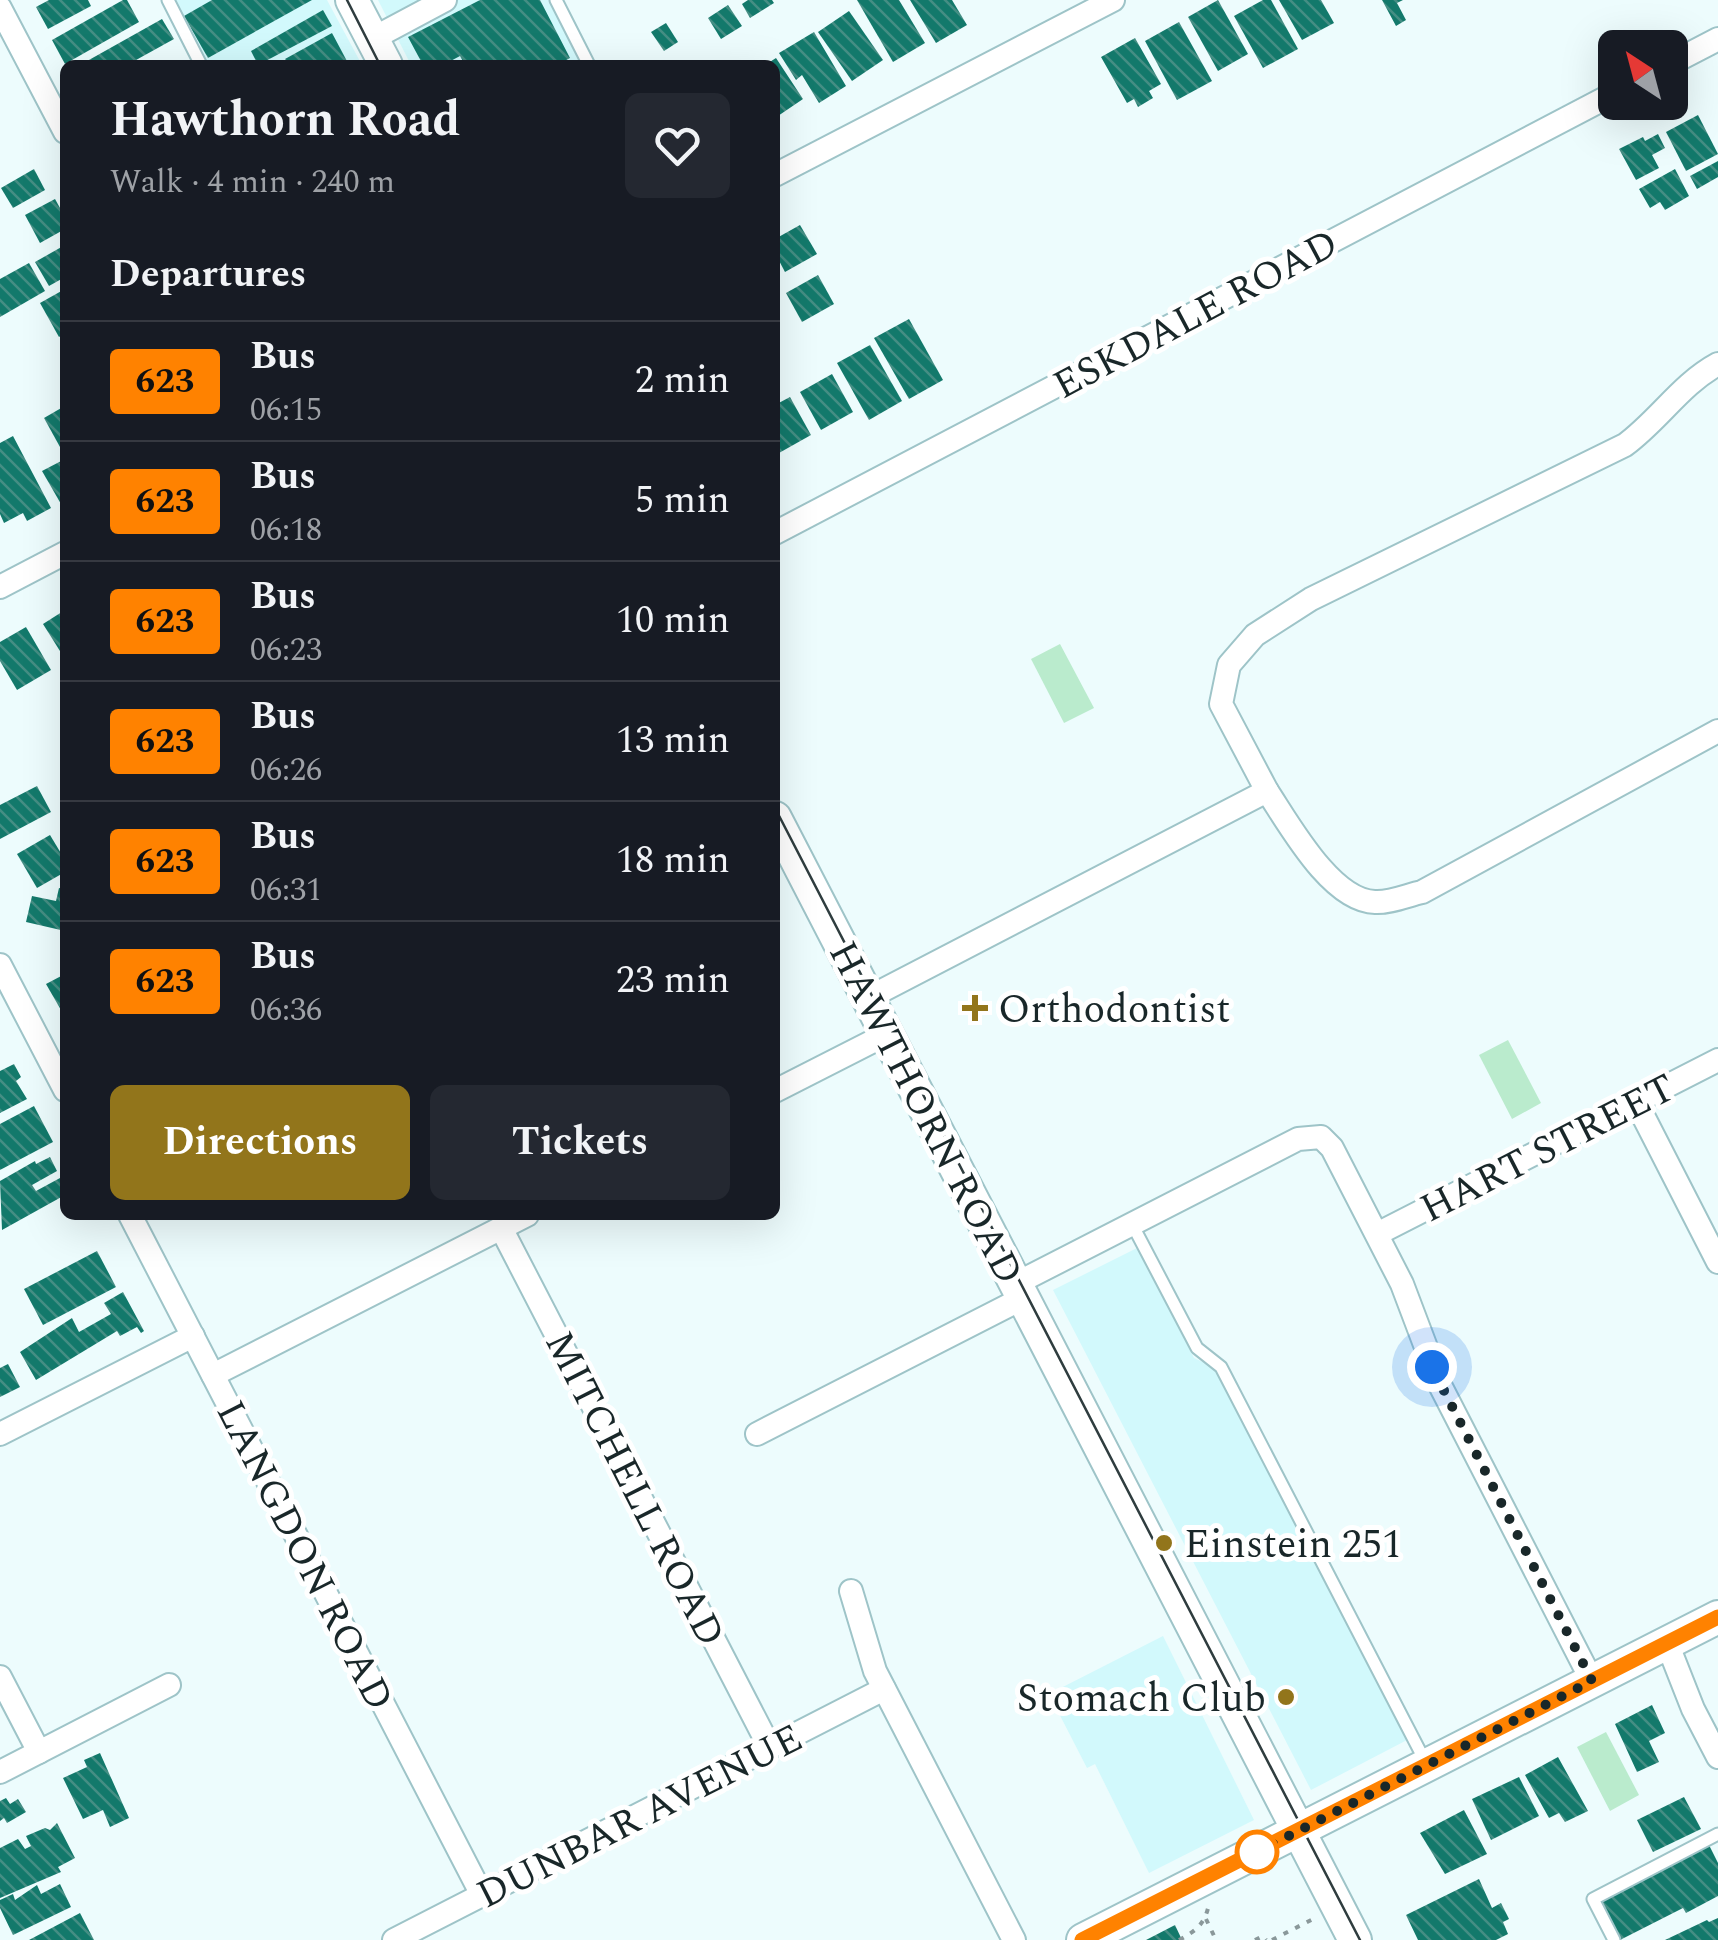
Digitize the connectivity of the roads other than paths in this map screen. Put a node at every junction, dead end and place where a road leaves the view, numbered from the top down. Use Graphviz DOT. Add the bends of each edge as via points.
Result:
graph roads {
  1 [pos="168,0"];
  2 [pos="352,0"];
  3 [pos="445,0"];
  4 [pos="556,0"];
  5 [pos="1113,0"];
  6 [pos="0,8"];
  7 [pos="1718,39"];
  8 [pos="379,52"];
  9 [pos="1688,55"];
  10 [pos="198,60"];
  11 [pos="587,60"];
  12 [pos="1598,102"];
  13 [pos="60,122"];
  14 [pos="780,172"];
  15 [pos="1718,364"];
  16 [pos="780,530"];
  17 [pos="60,556"];
  18 [pos="0,587"];
  19 [pos="1718,731"];
  20 [pos="1267,792"];
  21 [pos="780,828"];
  22 [pos="0,965"];
  23 [pos="868,998"];
  24 [pos="887,1034"];
  25 [pos="1718,1060"];
  26 [pos="60,1080"];
  27 [pos="780,1088"];
  28 [pos="1636,1102"];
  29 [pos="133,1220"];
  30 [pos="517,1220"];
  31 [pos="1132,1224"];
  32 [pos="501,1228"];
  33 [pos="1377,1234"];
  34 [pos="1718,1262"];
  35 [pos="1019,1291"];
  36 [pos="194,1336"];
  37 [pos="214,1374"];
  38 [pos="0,1434"];
  39 [pos="757,1434"];
  40 [pos="851,1590"];
  41 [pos="1718,1617"];
  42 [pos="1660,1646"];
  43 [pos="0,1677"];
  44 [pos="1592,1681"];
  45 [pos="169,1685"];
  46 [pos="884,1688"];
  47 [pos="770,1748"];
  48 [pos="39,1752"];
  49 [pos="1718,1757"];
  50 [pos="1427,1765"];
  51 [pos="0,1772"];
  52 [pos="1298,1831"];
  53 [pos="1718,1834"];
  54 [pos="482,1895"];
  55 [pos="394,1940"];
  56 [pos="1014,1940"];
  57 [pos="1082,1940"];
  58 [pos="1355,1940"];
  59 [pos="1614,1940"];
  1 -- 10 [label="lane"];
  2 -- 8 [label="main road"];
  3 -- 8 [label="street"];
  4 -- 11 [label="lane"];
  5 -- 14 [label="street"];
  6 -- 13 [label="street"];
  7 -- 9 [label="street"];
  12 -- 16 [label="street, ESKDALE ROAD"];
  15 -- 20 [label="street" via="1698,374 1625,444 1311,599 1255,634 1229,665 1221,704"];
  17 -- 18 [label="street"];
  19 -- 20 [label="street" via="1422,892 1374,902 1318,869"];
  20 -- 23 [label="street"];
  21 -- 23 [label="main road, HAWTHORN ROAD"];
  22 -- 26 [label="street"];
  23 -- 24 [label="main road, HAWTHORN ROAD"];
  24 -- 27 [label="street"];
  24 -- 35 [label="main road, HAWTHORN ROAD"];
  25 -- 28 [label="street, HART STREET"];
  28 -- 33 [label="street, HART STREET"];
  28 -- 34 [label="street"];
  29 -- 36 [label="street, LANGDON ROAD"];
  30 -- 32 [label="street"];
  31 -- 33 [label="street" via="1314,1135 1332,1148"];
  31 -- 35 [label="street"];
  31 -- 50 [label="lane" via="1197,1348 1221,1367"];
  32 -- 37 [label="street"];
  32 -- 47 [label="street, MITCHELL ROAD"];
  33 -- 44 [label="street" via="1441,1387"];
  35 -- 39 [label="street"];
  35 -- 52 [label="main road, HAWTHORN ROAD"];
  36 -- 37 [label="street, LANGDON ROAD"];
  36 -- 38 [label="street"];
  37 -- 54 [label="street, LANGDON ROAD"];
  40 -- 46 [label="street"];
  41 -- 42 [label="main road"];
  42 -- 44 [label="main road"];
  42 -- 49 [label="street"];
  43 -- 48 [label="street"];
  44 -- 50 [label="main road"];
  45 -- 48 [label="street"];
  46 -- 47 [label="street, DUNBAR AVENUE"];
  46 -- 56 [label="street"];
  47 -- 54 [label="street, DUNBAR AVENUE"];
  48 -- 51 [label="street"];
  50 -- 52 [label="main road"];
  52 -- 57 [label="main road"];
  52 -- 58 [label="main road, HAWTHORN ROAD"];
  53 -- 59 [label="lane" via="1593,1898"];
  54 -- 55 [label="street, DUNBAR AVENUE"];
}
